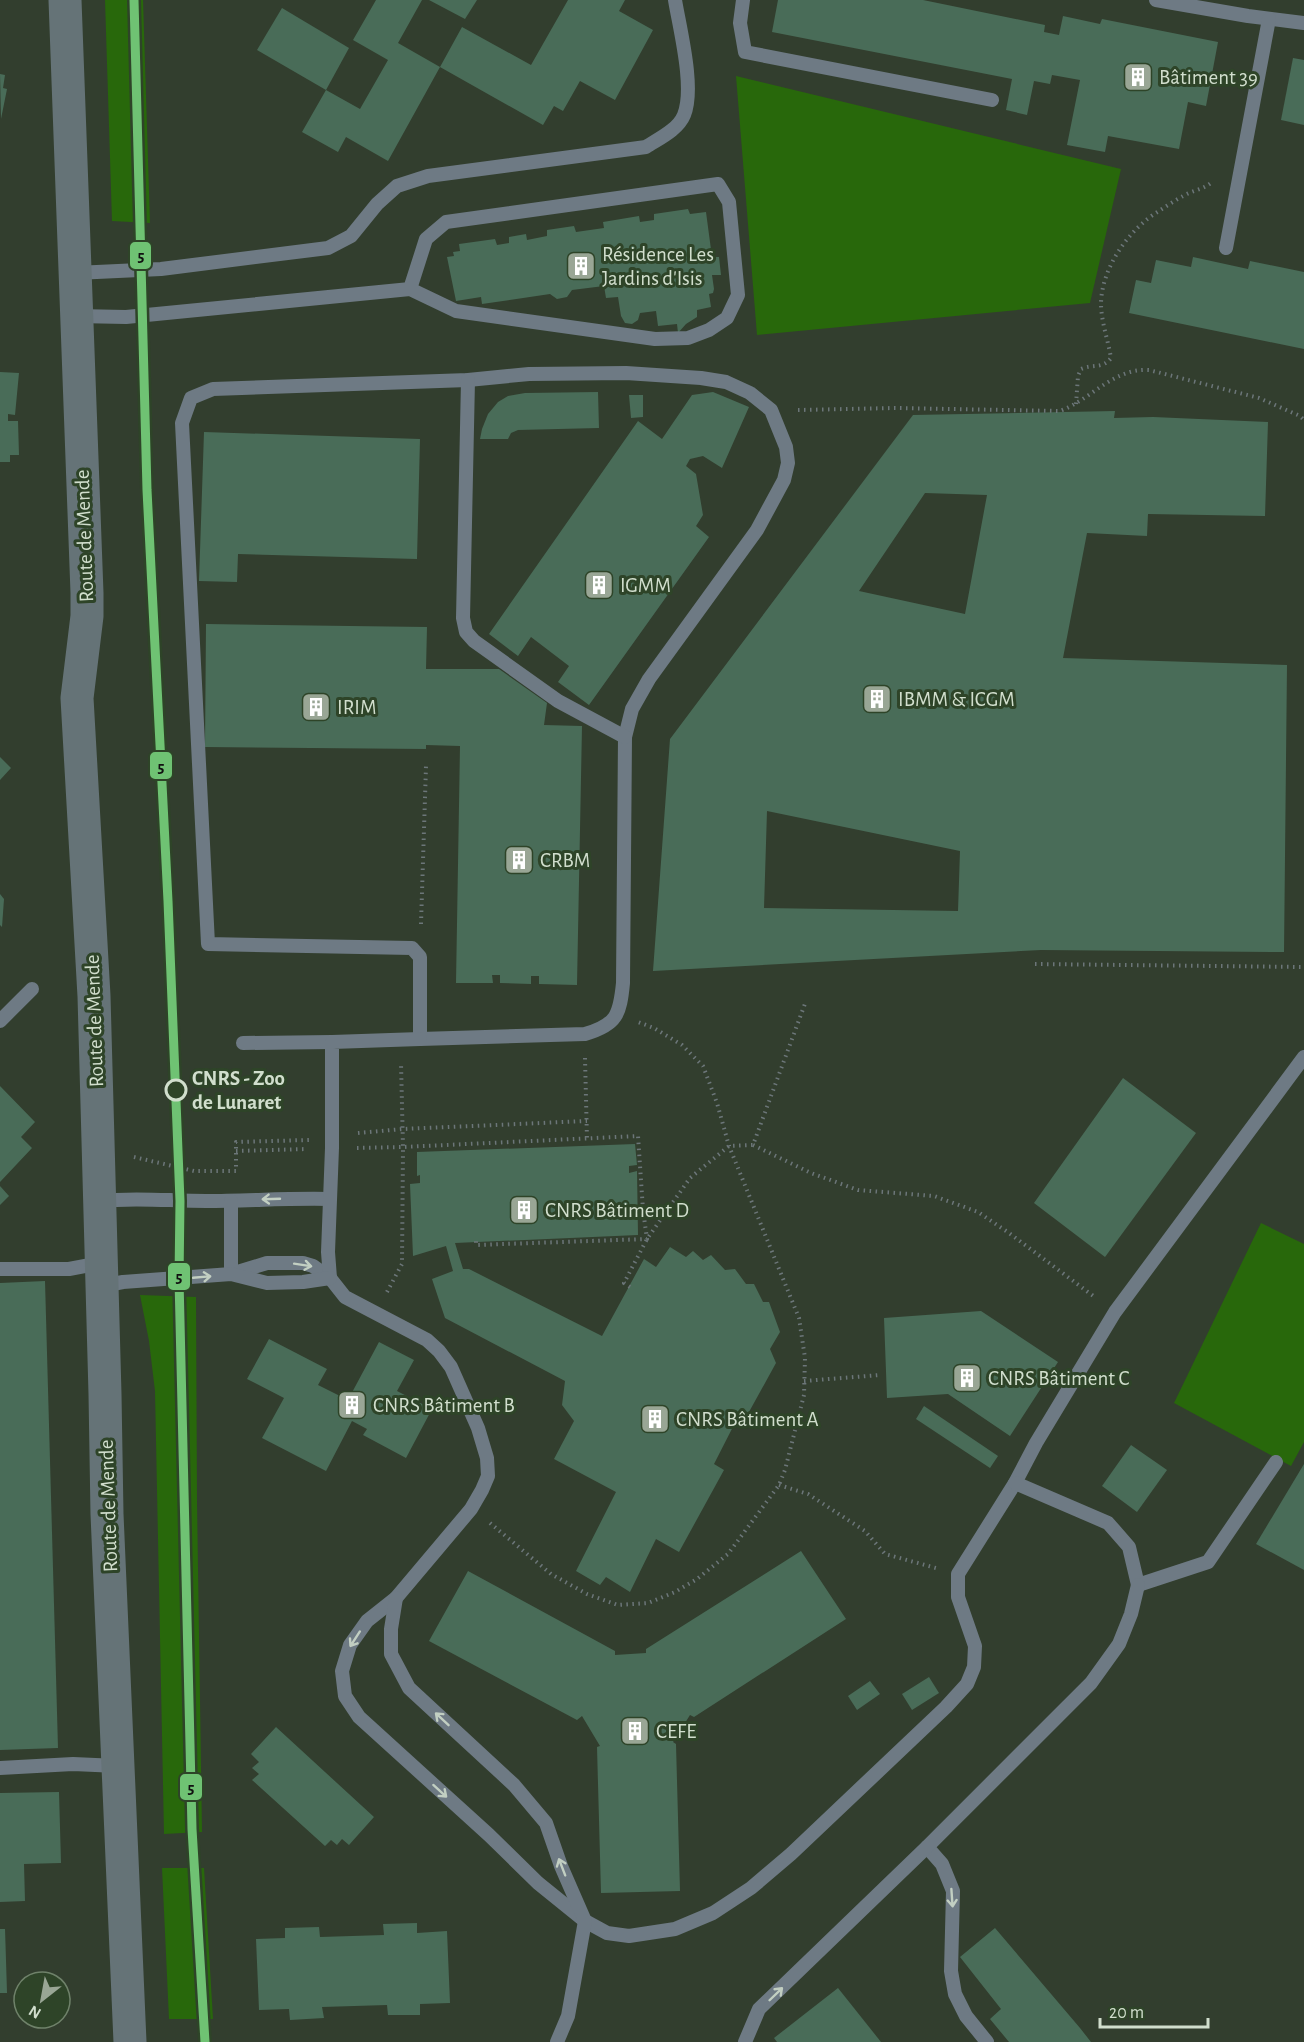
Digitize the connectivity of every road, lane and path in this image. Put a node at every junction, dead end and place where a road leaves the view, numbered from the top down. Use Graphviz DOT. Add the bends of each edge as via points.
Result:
graph roads {
  1 [pos="64,0"];
  2 [pos="675,0"];
  3 [pos="743,0"];
  4 [pos="1156,0"];
  5 [pos="1269,19"];
  6 [pos="1304,23"];
  7 [pos="992,100"];
  8 [pos="1214,180"];
  9 [pos="1226,248"];
  10 [pos="75,273"];
  11 [pos="410,289"];
  12 [pos="76,316"];
  13 [pos="468,380"];
  14 [pos="1076,405"];
  15 [pos="771,410"];
  16 [pos="1304,420"];
  17 [pos="625,737"];
  18 [pos="426,766"];
  19 [pos="412,948"];
  20 [pos="1035,964"];
  21 [pos="1304,967"];
  22 [pos="32,989"];
  23 [pos="806,1001"];
  24 [pos="618,1015"];
  25 [pos="0,1021"];
  26 [pos="585,1034"];
  27 [pos="404,1039"];
  28 [pos="420,1039"];
  29 [pos="332,1042"];
  30 [pos="243,1043"];
  31 [pos="1304,1057"];
  32 [pos="587,1121"];
  33 [pos="402,1129"];
  34 [pos="587,1139"];
  35 [pos="332,1143"];
  36 [pos="753,1145"];
  37 [pos="729,1146"];
  38 [pos="403,1147"];
  39 [pos="236,1152"];
  40 [pos="129,1156"];
  41 [pos="329,1199"];
  42 [pos="100,1201"];
  43 [pos="231,1201"];
  44 [pos="647,1239"];
  45 [pos="476,1241"];
  46 [pos="0,1269"];
  47 [pos="102,1274"];
  48 [pos="231,1274"];
  49 [pos="330,1278"];
  50 [pos="630,1287"];
  51 [pos="376,1312"];
  52 [pos="1115,1312"];
  53 [pos="880,1375"];
  54 [pos="804,1381"];
  55 [pos="1276,1462"];
  56 [pos="1015,1483"];
  57 [pos="778,1485"];
  58 [pos="471,1509"];
  59 [pos="958,1574"];
  60 [pos="1138,1586"];
  61 [pos="396,1598"];
  62 [pos="119,1766"];
  63 [pos="0,1768"];
  64 [pos="927,1847"];
  65 [pos="585,1921"];
  66 [pos="130,2042"];
  67 [pos="557,2042"];
  68 [pos="745,2042"];
  69 [pos="987,2042"];
  1 -- 10 [label="main road, Route de Mende"];
  2 -- 10 [label="lane" via="689,92 684,116 646,147 418,179 398,186 351,236 328,249 161,269"];
  3 -- 7 [label="lane" via="740,23 745,52"];
  4 -- 5 [label="lane"];
  5 -- 6 [label="lane"];
  5 -- 9 [label="lane"];
  8 -- 14 [label="path" via="1156,213 1117,253 1106,277 1101,302 1111,358 1107,363 1081,369"];
  10 -- 12 [label="main road, Route de Mende"];
  11 -- 11 [label="lane" via="426,239 446,222 718,184 729,202 738,295 727,318 688,338 655,339 456,311"];
  11 -- 12 [label="lane" via="126,317"];
  12 -- 42 [label="main road, Route de Mende" via="87,592 77,698 94,996"];
  13 -- 15 [label="lane" via="529,374 616,373 701,378 726,382 750,393"];
  13 -- 17 [label="lane" via="463,618 466,632 558,701"];
  13 -- 19 [label="lane" via="213,389 191,398 182,423 208,945"];
  14 -- 15 [label="path" via="1060,411"];
  14 -- 16 [label="path" via="1125,372 1136,369 1259,398"];
  15 -- 17 [label="lane" via="786,447 784,480 757,530 649,680 632,709"];
  17 -- 24 [label="lane" via="623,983"];
  18 -- 19 [label="path" via="421,923"];
  19 -- 28 [label="lane" via="420,957"];
  20 -- 21 [label="path"];
  22 -- 25 [label="lane"];
  23 -- 36 [label="path"];
  24 -- 26 [label="lane" via="609,1024"];
  24 -- 37 [label="path" via="654,1028 682,1045 703,1066"];
  26 -- 28 [label="lane"];
  26 -- 32 [label="path"];
  27 -- 28 [label="lane"];
  27 -- 29 [label="lane"];
  27 -- 33 [label="path"];
  29 -- 30 [label="lane"];
  29 -- 35 [label="lane"];
  31 -- 52 [label="lane"];
  32 -- 33 [label="path"];
  32 -- 34 [label="path"];
  33 -- 35 [label="path" via="351,1134"];
  33 -- 38 [label="path"];
  34 -- 38 [label="path"];
  34 -- 44 [label="path" via="638,1136"];
  35 -- 38 [label="path"];
  35 -- 39 [label="path"];
  35 -- 39 [label="path" via="236,1142"];
  35 -- 41 [label="lane"];
  36 -- 37 [label="path"];
  36 -- 52 [label="path" via="858,1190 934,1196 978,1212"];
  37 -- 44 [label="path" via="690,1178"];
  37 -- 54 [label="path" via="799,1318"];
  38 -- 51 [label="path" via="402,1264"];
  39 -- 40 [label="path" via="236,1171 194,1171"];
  41 -- 43 [label="lane, one-way"];
  41 -- 49 [label="lane"];
  42 -- 43 [label="lane"];
  42 -- 47 [label="main road, Route de Mende"];
  43 -- 48 [label="lane"];
  44 -- 45 [label="path" via="476,1245"];
  44 -- 50 [label="path" via="624,1283"];
  46 -- 47 [label="lane" via="69,1269"];
  47 -- 48 [label="lane, one-way" via="123,1282"];
  47 -- 62 [label="main road, Route de Mende" via="106,1514"];
  48 -- 49 [label="lane" via="267,1283"];
  48 -- 49 [label="lane, one-way" via="267,1263 303,1263"];
  49 -- 51 [label="lane" via="345,1297"];
  51 -- 58 [label="lane" via="427,1340 451,1367 487,1458 488,1476"];
  52 -- 56 [label="lane"];
  53 -- 54 [label="path"];
  54 -- 57 [label="path" via="804,1395"];
  55 -- 60 [label="lane" via="1208,1562"];
  56 -- 59 [label="lane"];
  56 -- 60 [label="lane" via="1108,1523 1129,1547"];
  57 -- 58 [label="path" via="728,1554 697,1579 648,1603 618,1605 587,1594 552,1574"];
  57 -- 59 [label="path" via="808,1494 865,1531 885,1554"];
  58 -- 61 [label="lane"];
  59 -- 65 [label="lane" via="958,1597 975,1646 974,1667 967,1684 799,1845 751,1888 713,1912 675,1929 629,1936 606,1933"];
  60 -- 64 [label="lane" via="1119,1644 1091,1683"];
  65 -- 61 [label="lane, one-way" via="546,1823 514,1785 409,1688 391,1653"];
  61 -- 65 [label="lane, one-way" via="367,1621 350,1645 342,1671 345,1696 359,1717 538,1883"];
  62 -- 63 [label="lane"];
  62 -- 66 [label="main road, Route de Mende"];
  68 -- 64 [label="lane, one-way" via="759,2009"];
  64 -- 69 [label="lane, one-way" via="942,1864 953,1891 951,1971 955,1994 966,2016"];
  65 -- 67 [label="lane" via="568,2016"];
}
